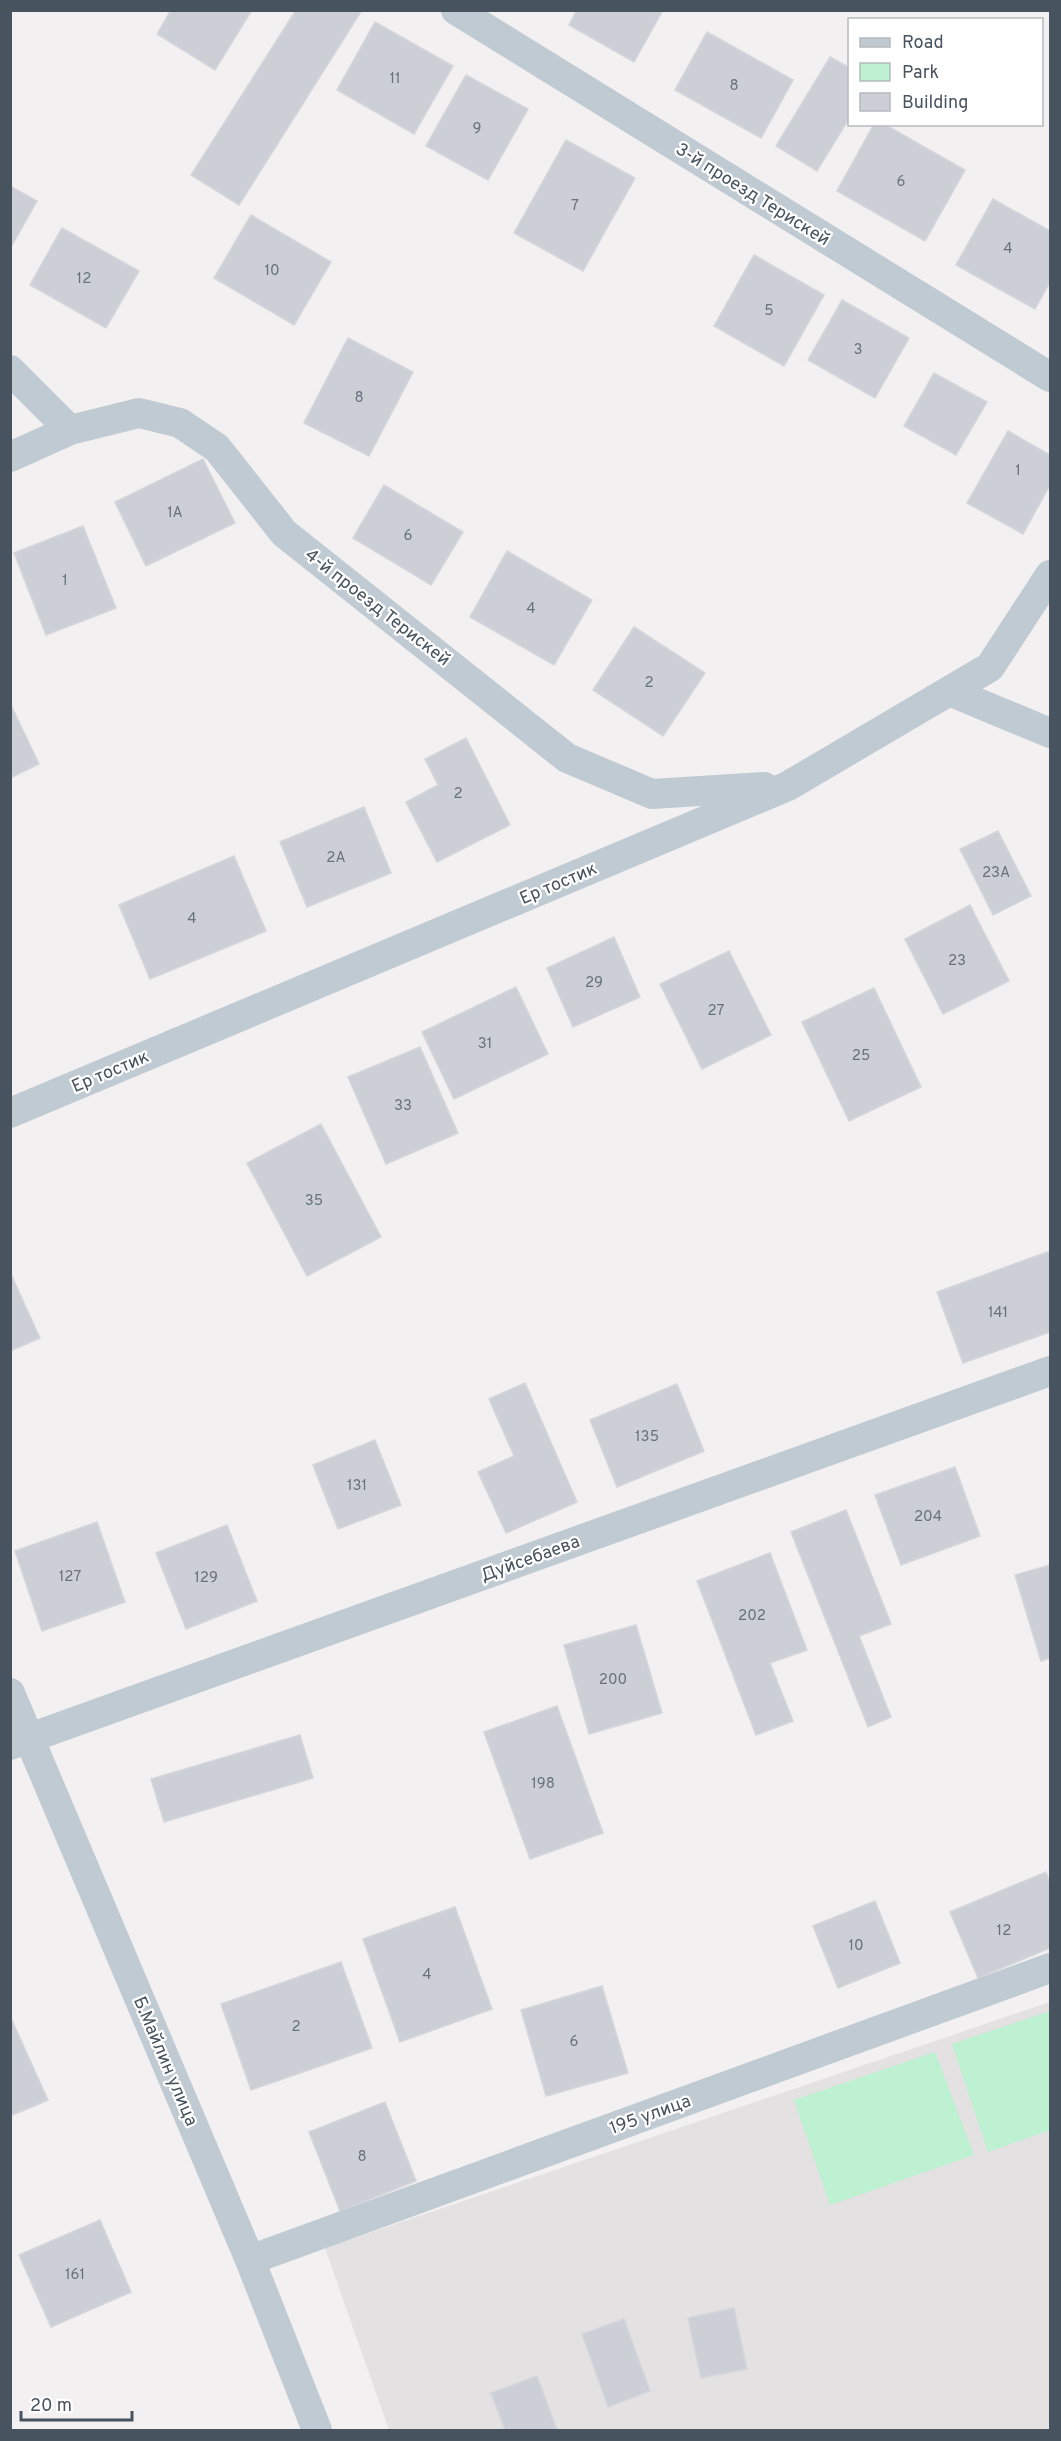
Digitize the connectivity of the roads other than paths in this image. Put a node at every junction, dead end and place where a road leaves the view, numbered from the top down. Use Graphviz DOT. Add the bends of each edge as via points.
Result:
graph roads {
  1 [pos="456,10"];
  2 [pos="10,370"];
  3 [pos="1050,377"];
  4 [pos="70,430"];
  5 [pos="10,457"];
  6 [pos="1050,575"];
  7 [pos="949,691"];
  8 [pos="1050,733"];
  9 [pos="788,786"];
  10 [pos="10,1113"];
  11 [pos="1050,1371"];
  12 [pos="10,1693"];
  13 [pos="21,1741"];
  14 [pos="1050,1968"];
  15 [pos="250,2260"];
  16 [pos="317,2430"];
  1 -- 3 [label="street, 3-й проезд Терискей"];
  2 -- 4 [label="street"];
  4 -- 5 [label="street, 4-й проезд Терискей"];
  4 -- 9 [label="street, 4-й проезд Терискей" via="139,413 180,423 217,448 284,533 567,758 652,794"];
  6 -- 7 [label="street, Ер тостик" via="990,667"];
  7 -- 8 [label="street"];
  7 -- 9 [label="street, Ер тостик"];
  9 -- 10 [label="street, Ер тостик"];
  11 -- 13 [label="street, Дуйсебаева"];
  12 -- 13 [label="street, Б.Майлин улица"];
  13 -- 15 [label="street, Б.Майлин улица"];
  14 -- 15 [label="street, 195 улица"];
  15 -- 16 [label="street, Б.Майлин улица"];
}
